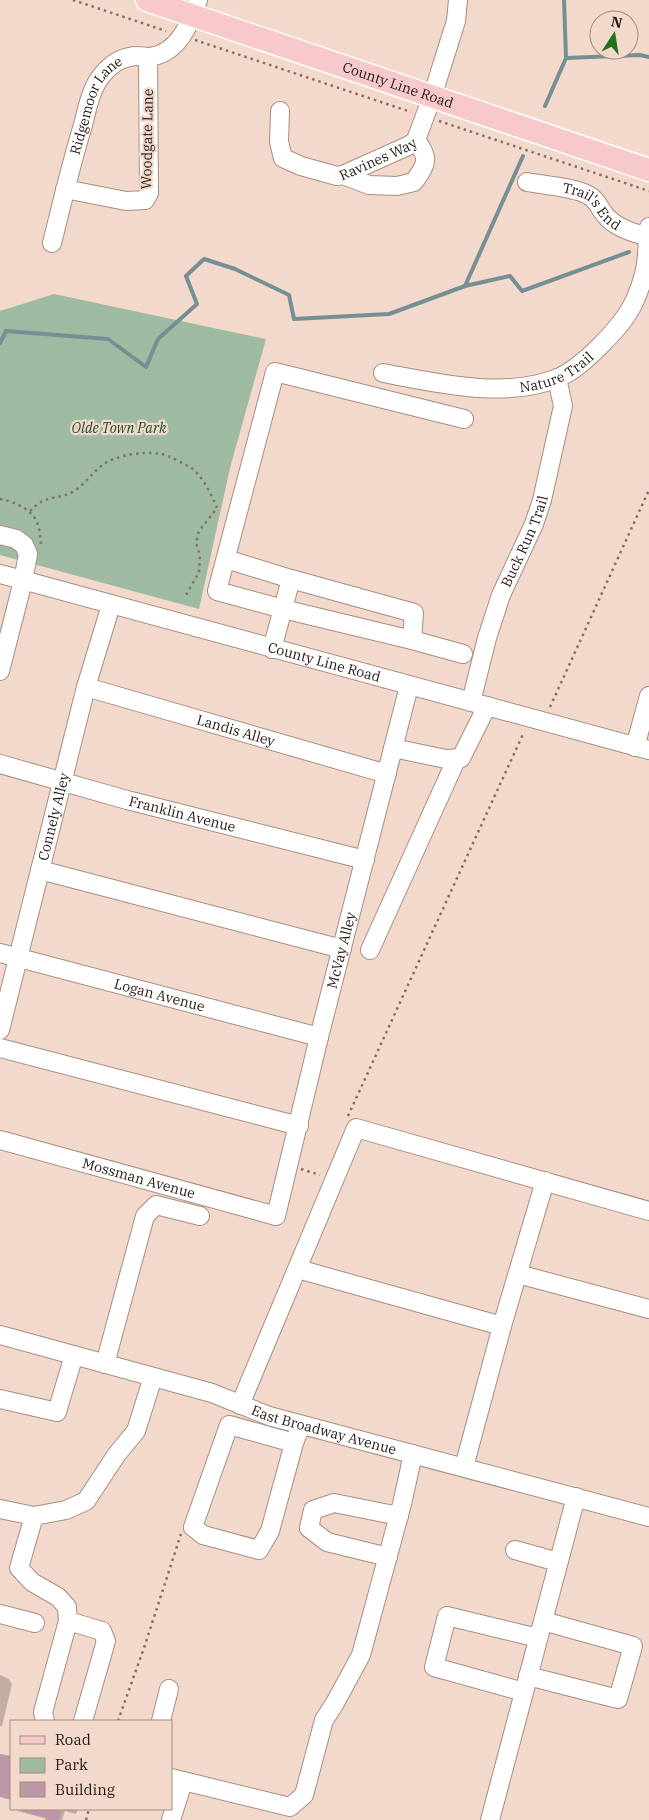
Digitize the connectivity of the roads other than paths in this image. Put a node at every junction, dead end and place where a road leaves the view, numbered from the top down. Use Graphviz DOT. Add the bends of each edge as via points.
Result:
graph roads {
  1 [pos="147,0"];
  2 [pos="458,0"];
  3 [pos="196,8"];
  4 [pos="148,57"];
  5 [pos="428,107"];
  6 [pos="280,111"];
  7 [pos="416,140"];
  8 [pos="649,170"];
  9 [pos="343,175"];
  10 [pos="527,182"];
  11 [pos="65,189"];
  12 [pos="648,231"];
  13 [pos="52,243"];
  14 [pos="383,373"];
  15 [pos="557,378"];
  16 [pos="464,419"];
  17 [pos="0,534"];
  18 [pos="226,559"];
  19 [pos="0,574"];
  20 [pos="291,579"];
  21 [pos="23,581"];
  22 [pos="111,605"];
  23 [pos="283,609"];
  24 [pos="412,640"];
  25 [pos="272,649"];
  26 [pos="463,654"];
  27 [pos="0,671"];
  28 [pos="86,686"];
  29 [pos="409,686"];
  30 [pos="649,696"];
  31 [pos="479,704"];
  32 [pos="393,748"];
  33 [pos="642,748"];
  34 [pos="456,760"];
  35 [pos="0,764"];
  36 [pos="387,774"];
  37 [pos="62,782"];
  38 [pos="365,860"];
  39 [pos="40,870"];
  40 [pos="342,949"];
  41 [pos="370,950"];
  42 [pos="0,953"];
  43 [pos="18,958"];
  44 [pos="0,1030"];
  45 [pos="319,1037"];
  46 [pos="0,1048"];
  47 [pos="298,1126"];
  48 [pos="0,1140"];
  49 [pos="545,1181"];
  50 [pos="649,1211"];
  51 [pos="200,1216"];
  52 [pos="276,1216"];
  53 [pos="298,1269"];
  54 [pos="518,1274"];
  55 [pos="649,1309"];
  56 [pos="502,1326"];
  57 [pos="0,1335"];
  58 [pos="74,1355"];
  59 [pos="105,1364"];
  60 [pos="153,1377"];
  61 [pos="0,1399"];
  62 [pos="240,1405"];
  63 [pos="301,1425"];
  64 [pos="294,1443"];
  65 [pos="414,1454"];
  66 [pos="464,1467"];
  67 [pos="576,1497"];
  68 [pos="0,1509"];
  69 [pos="34,1516"];
  70 [pos="399,1516"];
  71 [pos="649,1517"];
  72 [pos="516,1550"];
  73 [pos="388,1557"];
  74 [pos="558,1562"];
  75 [pos="0,1614"];
  76 [pos="68,1621"];
  77 [pos="35,1624"];
  78 [pos="541,1629"];
  79 [pos="526,1684"];
  80 [pos="169,1688"];
  81 [pos="45,1720"];
  82 [pos="83,1720"];
  83 [pos="161,1720"];
  84 [pos="177,1780"];
  85 [pos="171,1820"];
  86 [pos="490,1820"];
  1 -- 3 [label="main road, County Line Road"];
  2 -- 5 [label="street, Ravines Way" via="456,21"];
  3 -- 4 [label="street, Ridgemoor Lane" via="178,42 163,54"];
  3 -- 5 [label="main road, County Line Road"];
  4 -- 11 [label="street, Ridgemoor Lane" via="124,58 100,77 91,97"];
  4 -- 11 [label="street, Woodgate Lane" via="149,193 145,200 126,201"];
  5 -- 7 [label="street, Ravines Way"];
  5 -- 8 [label="main road, County Line Road"];
  6 -- 9 [label="street, Ravines Way" via="279,142 283,158 328,174"];
  7 -- 9 [label="street, Ravines Way" via="410,146"];
  7 -- 9 [label="street" via="425,152 425,165 414,182 398,186 369,185"];
  10 -- 12 [label="street, Trail's End" via="589,195 610,220 626,230"];
  11 -- 13 [label="street, Ridgemoor Lane"];
  12 -- 15 [label="street, Nature Trail" via="646,267 630,308 614,332 593,353"];
  14 -- 15 [label="street, Nature Trail" via="484,388 515,388"];
  15 -- 31 [label="street, Buck Run Trail" via="563,406 542,500 487,638"];
  16 -- 18 [label="street" via="275,372"];
  17 -- 21 [label="street" via="24,545 28,554"];
  18 -- 20 [label="street"];
  18 -- 23 [label="street" via="217,591"];
  19 -- 21 [label="street, County Line Road"];
  20 -- 23 [label="street"];
  20 -- 24 [label="street" via="414,612"];
  21 -- 22 [label="street, County Line Road"];
  21 -- 27 [label="street"];
  22 -- 25 [label="street, County Line Road"];
  22 -- 28 [label="street, Connely Alley"];
  23 -- 24 [label="street"];
  23 -- 25 [label="street"];
  24 -- 26 [label="street"];
  25 -- 29 [label="street, County Line Road"];
  28 -- 36 [label="street, Landis Alley"];
  28 -- 37 [label="street, Connely Alley"];
  29 -- 31 [label="street, County Line Road"];
  29 -- 32 [label="street, McVay Alley"];
  30 -- 33 [label="street"];
  31 -- 33 [label="street, County Line Road"];
  31 -- 34 [label="street, Buck Run Trail" via="460,758"];
  32 -- 34 [label="street"];
  32 -- 36 [label="street, McVay Alley"];
  34 -- 41 [label="street, Buck Run Trail"];
  35 -- 37 [label="street, Franklin Avenue"];
  36 -- 38 [label="street, McVay Alley"];
  37 -- 38 [label="street, Franklin Avenue"];
  37 -- 39 [label="street, Connely Alley"];
  38 -- 40 [label="street, McVay Alley"];
  39 -- 40 [label="street"];
  39 -- 43 [label="street, Connely Alley"];
  40 -- 45 [label="street, McVay Alley"];
  42 -- 43 [label="street, Logan Avenue"];
  43 -- 44 [label="street, Connely Alley"];
  43 -- 45 [label="street, Logan Avenue"];
  45 -- 47 [label="street, McVay Alley"];
  46 -- 47 [label="street"];
  47 -- 52 [label="street, McVay Alley"];
  48 -- 52 [label="street, Mossman Avenue"];
  49 -- 50 [label="street"];
  49 -- 53 [label="street" via="356,1128"];
  49 -- 54 [label="street"];
  51 -- 59 [label="street" via="156,1205 145,1216"];
  53 -- 56 [label="street"];
  53 -- 62 [label="street"];
  54 -- 55 [label="street"];
  54 -- 56 [label="street"];
  56 -- 66 [label="street"];
  57 -- 58 [label="street, East Broadway Avenue"];
  58 -- 59 [label="street, East Broadway Avenue"];
  58 -- 61 [label="street" via="57,1412"];
  59 -- 60 [label="street, East Broadway Avenue"];
  60 -- 62 [label="street, East Broadway Avenue" via="212,1393"];
  60 -- 69 [label="street" via="136,1431 86,1501 66,1510"];
  62 -- 63 [label="street, East Broadway Avenue"];
  63 -- 64 [label="street"];
  63 -- 65 [label="street, East Broadway Avenue"];
  64 -- 64 [label="street" via="270,1531 259,1550 203,1535 193,1527 230,1425"];
  65 -- 66 [label="street, East Broadway Avenue"];
  65 -- 70 [label="street"];
  66 -- 67 [label="street, East Broadway Avenue"];
  67 -- 71 [label="street, East Broadway Avenue"];
  67 -- 74 [label="street"];
  68 -- 69 [label="street"];
  69 -- 76 [label="street" via="19,1568 32,1582 58,1597 67,1607"];
  70 -- 73 [label="street"];
  70 -- 73 [label="street" via="334,1503 313,1510 309,1528 328,1542"];
  72 -- 74 [label="street"];
  73 -- 84 [label="street" via="361,1654 324,1720 304,1795 290,1806"];
  74 -- 78 [label="street"];
  75 -- 77 [label="street"];
  76 -- 81 [label="street" via="43,1712"];
  76 -- 82 [label="street" via="102,1631 106,1641"];
  78 -- 79 [label="street"];
  78 -- 79 [label="street" via="447,1616 434,1667"];
  78 -- 79 [label="street" via="633,1646 618,1699"];
  79 -- 86 [label="street"];
  80 -- 83 [label="street"];
  84 -- 85 [label="street" via="178,1800"];
}
